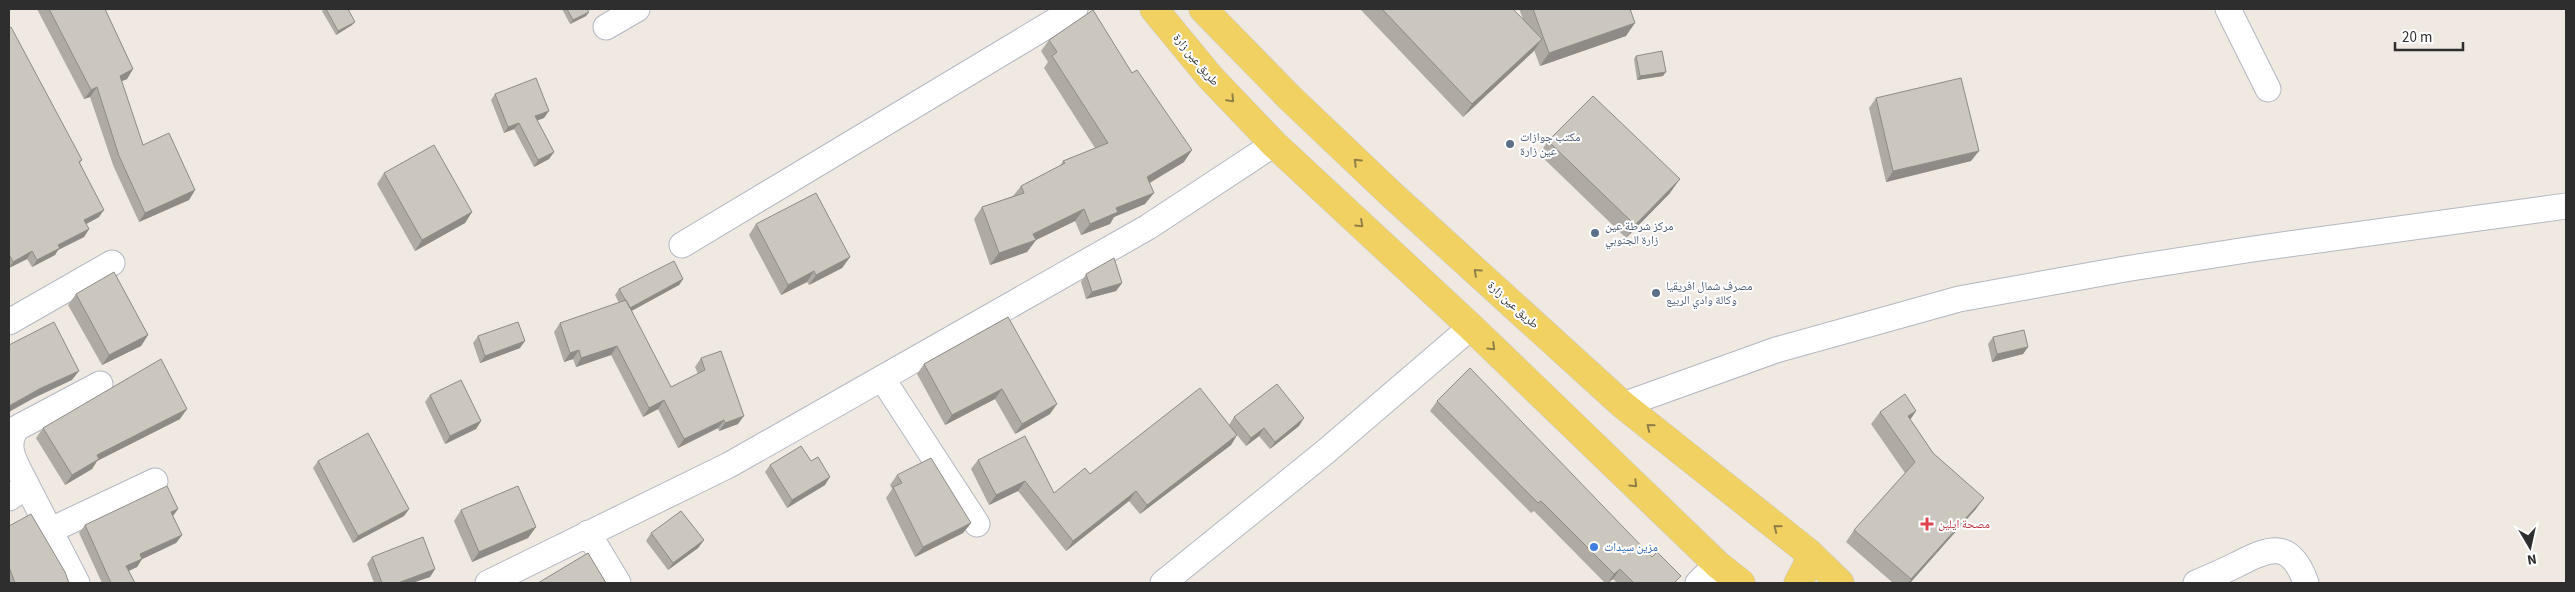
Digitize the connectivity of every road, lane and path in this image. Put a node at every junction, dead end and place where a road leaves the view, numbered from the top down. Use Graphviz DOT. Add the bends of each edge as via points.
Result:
graph roads {
  1 [pos="637,9"];
  2 [pos="1075,9"];
  3 [pos="1154,9"];
  4 [pos="1203,9"];
  5 [pos="2228,9"];
  6 [pos="606,27"];
  7 [pos="2268,90"];
  8 [pos="1274,144"];
  9 [pos="2566,206"];
  10 [pos="682,245"];
  11 [pos="112,262"];
  12 [pos="11,315"];
  13 [pos="1471,326"];
  14 [pos="882,378"];
  15 [pos="100,384"];
  16 [pos="1623,405"];
  17 [pos="155,481"];
  18 [pos="18,492"];
  19 [pos="976,524"];
  20 [pos="49,531"];
  21 [pos="588,533"];
  22 [pos="1808,552"];
  23 [pos="1717,564"];
  24 [pos="77,583"];
  25 [pos="488,583"];
  26 [pos="618,583"];
  27 [pos="1163,583"];
  28 [pos="1698,583"];
  29 [pos="1741,583"];
  30 [pos="1798,583"];
  31 [pos="1840,583"];
  32 [pos="2196,583"];
  33 [pos="2306,583"];
  1 -- 6 [label="street"];
  2 -- 10 [label="street"];
  3 -- 8 [label="main road, طريق عين زارة, one-way" via="1210,77"];
  16 -- 4 [label="main road, طريق عين زارة, one-way" via="1391,194"];
  5 -- 7 [label="street"];
  8 -- 13 [label="main road, طريق عين زارة, one-way"];
  8 -- 14 [label="street" via="1148,227"];
  9 -- 16 [label="street" via="2155,264 1959,299 1776,350"];
  11 -- 12 [label="street"];
  13 -- 23 [label="main road, طريق عين زارة, one-way"];
  13 -- 27 [label="street" via="1324,453"];
  14 -- 19 [label="street"];
  14 -- 21 [label="street" via="729,465"];
  15 -- 18 [label="street" via="17,428 10,436"];
  22 -- 16 [label="main road, طريق عين زارة, one-way"];
  17 -- 20 [label="street"];
  18 -- 20 [label="street"];
  20 -- 24 [label="street"];
  21 -- 25 [label="street"];
  21 -- 26 [label="street"];
  22 -- 30 [label="main road" via="1808,564"];
  22 -- 31 [label="main road, طريق عين زارة"];
  23 -- 28 [label="street"];
  23 -- 29 [label="main road, طريق عين زارة"];
  32 -- 33 [label="street" via="2259,553 2275,550 2297,561"];
}
